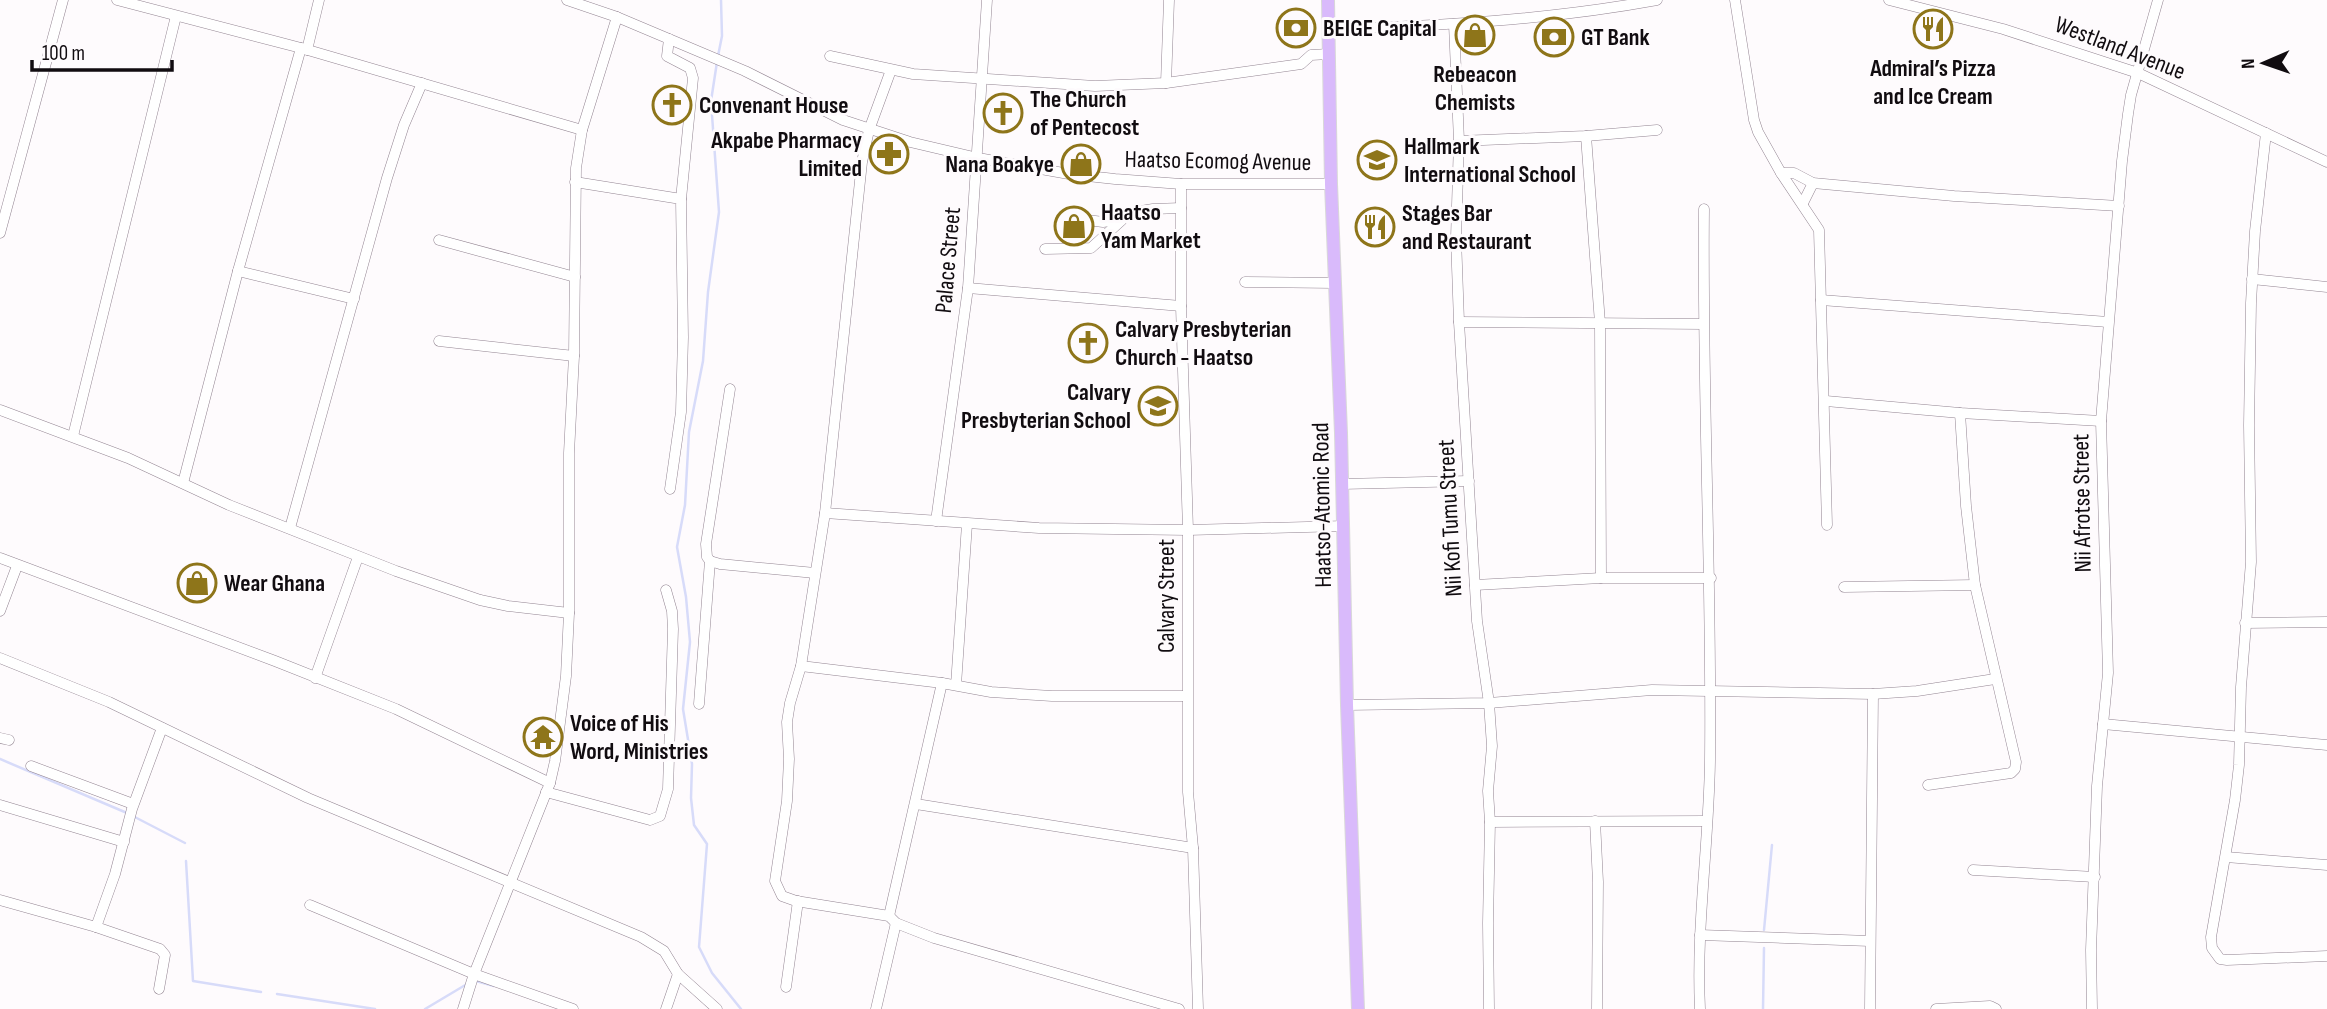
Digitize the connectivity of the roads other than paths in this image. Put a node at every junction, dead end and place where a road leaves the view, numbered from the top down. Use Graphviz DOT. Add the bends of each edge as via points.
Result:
graph roads {
  1 [pos="63,0"];
  2 [pos="117,0"];
  3 [pos="319,0"];
  4 [pos="566,0"];
  5 [pos="987,0"];
  6 [pos="1169,0"];
  7 [pos="1328,0"];
  8 [pos="1657,0"];
  9 [pos="1735,0"];
  10 [pos="1889,0"];
  11 [pos="2158,0"];
  12 [pos="1921,4"];
  13 [pos="176,16"];
  14 [pos="617,17"];
  15 [pos="1454,24"];
  16 [pos="1329,29"];
  17 [pos="669,39"];
  18 [pos="304,49"];
  19 [pos="1329,54"];
  20 [pos="830,56"];
  21 [pos="891,70"];
  22 [pos="2138,73"];
  23 [pos="983,78"];
  24 [pos="422,83"];
  25 [pos="1166,83"];
  26 [pos="582,130"];
  27 [pos="869,130"];
  28 [pos="1657,130"];
  29 [pos="2266,133"];
  30 [pos="1586,136"];
  31 [pos="1459,141"];
  32 [pos="978,158"];
  33 [pos="2327,162"];
  34 [pos="1781,173"];
  35 [pos="575,182"];
  36 [pos="1813,183"];
  37 [pos="1181,184"];
  38 [pos="1331,184"];
  39 [pos="681,199"];
  40 [pos="1803,203"];
  41 [pos="2119,206"];
  42 [pos="1181,208"];
  43 [pos="1704,209"];
  44 [pos="1063,216"];
  45 [pos="1122,219"];
  46 [pos="0,233"];
  47 [pos="439,240"];
  48 [pos="1045,249"];
  49 [pos="238,271"];
  50 [pos="575,277"];
  51 [pos="2252,279"];
  52 [pos="1245,282"];
  53 [pos="1335,283"];
  54 [pos="2327,287"];
  55 [pos="968,289"];
  56 [pos="354,299"];
  57 [pos="1821,300"];
  58 [pos="1181,306"];
  59 [pos="1459,322"];
  60 [pos="2108,322"];
  61 [pos="1600,323"];
  62 [pos="1703,324"];
  63 [pos="439,341"];
  64 [pos="574,356"];
  65 [pos="730,389"];
  66 [pos="1826,401"];
  67 [pos="0,410"];
  68 [pos="1960,413"];
  69 [pos="2101,421"];
  70 [pos="73,436"];
  71 [pos="1469,481"];
  72 [pos="183,483"];
  73 [pos="1342,484"];
  74 [pos="670,489"];
  75 [pos="825,513"];
  76 [pos="936,521"];
  77 [pos="967,524"];
  78 [pos="1827,525"];
  79 [pos="1344,526"];
  80 [pos="290,528"];
  81 [pos="1188,530"];
  82 [pos="358,557"];
  83 [pos="0,558"];
  84 [pos="710,561"];
  85 [pos="17,566"];
  86 [pos="816,573"];
  87 [pos="1601,578"];
  88 [pos="1711,578"];
  89 [pos="1475,585"];
  90 [pos="1975,585"];
  91 [pos="1844,587"];
  92 [pos="666,590"];
  93 [pos="0,611"];
  94 [pos="569,613"];
  95 [pos="2327,622"];
  96 [pos="2245,623"];
  97 [pos="0,658"];
  98 [pos="801,666"];
  99 [pos="315,678"];
  100 [pos="1995,678"];
  101 [pos="942,683"];
  102 [pos="956,685"];
  103 [pos="1710,692"];
  104 [pos="1874,694"];
  105 [pos="1187,696"];
  106 [pos="1489,703"];
  107 [pos="699,704"];
  108 [pos="1347,705"];
  109 [pos="2104,724"];
  110 [pos="162,728"];
  111 [pos="2241,736"];
  112 [pos="2327,745"];
  113 [pos="31,766"];
  114 [pos="1928,785"];
  115 [pos="548,787"];
  116 [pos="916,804"];
  117 [pos="0,805"];
  118 [pos="132,807"];
  119 [pos="1595,821"];
  120 [pos="1707,821"];
  121 [pos="1490,822"];
  122 [pos="124,842"];
  123 [pos="1193,848"];
  124 [pos="2226,857"];
  125 [pos="2327,865"];
  126 [pos="1973,870"];
  127 [pos="2095,877"];
  128 [pos="509,882"];
  129 [pos="0,900"];
  130 [pos="798,901"];
  131 [pos="310,905"];
  132 [pos="893,919"];
  133 [pos="96,927"];
  134 [pos="1700,935"];
  135 [pos="1870,941"];
  136 [pos="2327,956"];
  137 [pos="474,974"];
  138 [pos="678,974"];
  139 [pos="786,987"];
  140 [pos="159,989"];
  141 [pos="463,1009"];
  142 [pos="573,1009"];
  143 [pos="666,1009"];
  144 [pos="717,1009"];
  145 [pos="876,1009"];
  146 [pos="1179,1009"];
  147 [pos="1198,1009"];
  148 [pos="1357,1009"];
  149 [pos="1489,1009"];
  150 [pos="1597,1009"];
  151 [pos="1700,1009"];
  152 [pos="1870,1009"];
  153 [pos="1936,1009"];
  154 [pos="1996,1009"];
  155 [pos="2092,1009"];
  1 -- 46 [label="street"];
  2 -- 13 [label="street"];
  3 -- 18 [label="street"];
  4 -- 14 [label="street, Haatso Ecomog Avenue"];
  5 -- 23 [label="street, Palace Street"];
  6 -- 25 [label="street"];
  7 -- 16 [label="main road, Haatso-Atomic Road"];
  8 -- 15 [label="street" via="1570,15"];
  9 -- 34 [label="street" via="1754,120"];
  10 -- 12 [label="street, Westland Avenue"];
  11 -- 22 [label="street, Nii Afrotse Street"];
  12 -- 22 [label="street, Westland Avenue"];
  13 -- 18 [label="street"];
  13 -- 70 [label="street"];
  14 -- 17 [label="street, Haatso Ecomog Avenue"];
  14 -- 26 [label="street"];
  15 -- 16 [label="street"];
  15 -- 31 [label="street, Nii Kofi Tumu Street"];
  16 -- 19 [label="main road, Haatso-Atomic Road"];
  17 -- 27 [label="street, Haatso Ecomog Avenue"];
  17 -- 39 [label="street" via="667,56 690,68 693,78"];
  18 -- 24 [label="street"];
  18 -- 49 [label="street"];
  19 -- 25 [label="street" via="1311,55 1301,64"];
  19 -- 38 [label="main road, Haatso-Atomic Road"];
  20 -- 21 [label="street"];
  21 -- 23 [label="street"];
  21 -- 27 [label="street"];
  22 -- 29 [label="street, Westland Avenue"];
  22 -- 41 [label="street, Nii Afrotse Street" via="2128,114"];
  23 -- 25 [label="street" via="1095,86"];
  23 -- 32 [label="street, Palace Street"];
  24 -- 26 [label="street"];
  24 -- 56 [label="street" via="387,178"];
  26 -- 35 [label="street"];
  27 -- 32 [label="street, Haatso Ecomog Avenue"];
  27 -- 75 [label="street" via="858,188"];
  28 -- 30 [label="street"];
  29 -- 33 [label="street, Westland Avenue"];
  29 -- 51 [label="street"];
  30 -- 31 [label="street"];
  30 -- 61 [label="street"];
  31 -- 59 [label="street, Nii Kofi Tumu Street"];
  32 -- 37 [label="street, Haatso Ecomog Avenue" via="1069,174"];
  32 -- 55 [label="street, Palace Street"];
  34 -- 36 [label="street" via="1794,173"];
  34 -- 40 [label="street"];
  35 -- 39 [label="street"];
  35 -- 50 [label="street"];
  36 -- 40 [label="street"];
  36 -- 41 [label="street"];
  37 -- 38 [label="street, Haatso Ecomog Avenue"];
  37 -- 42 [label="street, Calvary Street"];
  38 -- 53 [label="main road, Haatso-Atomic Road"];
  39 -- 74 [label="street" via="681,412"];
  40 -- 57 [label="street" via="1819,230"];
  41 -- 60 [label="street, Nii Afrotse Street"];
  42 -- 45 [label="street" via="1135,212"];
  42 -- 58 [label="street, Calvary Street"];
  43 -- 62 [label="street"];
  44 -- 45 [label="street" via="1103,222"];
  45 -- 48 [label="street" via="1091,248"];
  47 -- 50 [label="street"];
  49 -- 56 [label="street"];
  49 -- 72 [label="street"];
  50 -- 64 [label="street"];
  51 -- 54 [label="street"];
  51 -- 96 [label="street" via="2251,562"];
  52 -- 53 [label="street"];
  53 -- 73 [label="main road, Haatso-Atomic Road"];
  55 -- 58 [label="street"];
  55 -- 76 [label="street, Palace Street"];
  56 -- 80 [label="street"];
  57 -- 60 [label="street"];
  57 -- 66 [label="street"];
  58 -- 81 [label="street, Calvary Street"];
  59 -- 61 [label="street"];
  59 -- 71 [label="street, Nii Kofi Tumu Street"];
  60 -- 69 [label="street, Nii Afrotse Street"];
  61 -- 62 [label="street"];
  61 -- 87 [label="street"];
  62 -- 88 [label="street"];
  63 -- 64 [label="street"];
  64 -- 94 [label="street"];
  65 -- 84 [label="street" via="706,544"];
  66 -- 68 [label="street"];
  66 -- 78 [label="street"];
  67 -- 70 [label="street"];
  68 -- 69 [label="street"];
  68 -- 90 [label="street"];
  69 -- 109 [label="street, Nii Afrotse Street" via="2108,674"];
  70 -- 72 [label="street"];
  71 -- 73 [label="street"];
  71 -- 89 [label="street, Nii Kofi Tumu Street"];
  72 -- 80 [label="street"];
  73 -- 79 [label="main road, Haatso-Atomic Road"];
  75 -- 76 [label="street"];
  75 -- 86 [label="street"];
  76 -- 77 [label="street"];
  77 -- 81 [label="street"];
  77 -- 102 [label="street"];
  79 -- 81 [label="street"];
  79 -- 108 [label="main road, Haatso-Atomic Road"];
  80 -- 82 [label="street"];
  81 -- 105 [label="street, Calvary Street"];
  82 -- 94 [label="street" via="480,600"];
  82 -- 99 [label="street"];
  83 -- 85 [label="street"];
  84 -- 86 [label="street"];
  84 -- 107 [label="street"];
  85 -- 93 [label="street"];
  85 -- 99 [label="street"];
  86 -- 98 [label="street"];
  87 -- 88 [label="street"];
  87 -- 89 [label="street"];
  88 -- 103 [label="street"];
  89 -- 106 [label="street, Nii Kofi Tumu Street"];
  90 -- 91 [label="street"];
  90 -- 100 [label="street"];
  92 -- 115 [label="street" via="672,611 672,671 668,789 660,816 650,820"];
  94 -- 115 [label="street" via="566,676"];
  95 -- 96 [label="street"];
  96 -- 111 [label="street"];
  97 -- 110 [label="street"];
  98 -- 101 [label="street"];
  98 -- 130 [label="street" via="787,722 787,801 775,881 782,896"];
  99 -- 115 [label="street" via="396,709"];
  100 -- 104 [label="street"];
  100 -- 114 [label="street" via="2015,769"];
  101 -- 102 [label="street"];
  101 -- 116 [label="street"];
  102 -- 105 [label="street" via="1052,696"];
  103 -- 104 [label="street"];
  103 -- 106 [label="street" via="1652,690"];
  103 -- 120 [label="street"];
  104 -- 135 [label="street"];
  105 -- 123 [label="street, Calvary Street"];
  106 -- 108 [label="street"];
  106 -- 121 [label="street, Nii Kofi Tumu Street"];
  108 -- 148 [label="main road, Haatso-Atomic Road"];
  109 -- 111 [label="street"];
  109 -- 127 [label="street, Nii Afrotse Street" via="2098,756"];
  110 -- 118 [label="street"];
  110 -- 128 [label="street" via="308,799"];
  111 -- 112 [label="street"];
  111 -- 124 [label="street"];
  113 -- 118 [label="street"];
  115 -- 128 [label="street"];
  116 -- 123 [label="street"];
  116 -- 132 [label="street"];
  117 -- 122 [label="street"];
  118 -- 122 [label="street"];
  119 -- 120 [label="street"];
  119 -- 121 [label="street"];
  119 -- 150 [label="street"];
  120 -- 134 [label="street"];
  121 -- 149 [label="street, Nii Kofi Tumu Street"];
  122 -- 133 [label="street"];
  123 -- 147 [label="street, Calvary Street"];
  124 -- 125 [label="street"];
  124 -- 136 [label="street" via="2211,937 2216,955 2227,960"];
  126 -- 127 [label="street"];
  127 -- 155 [label="street, Nii Afrotse Street"];
  128 -- 137 [label="street"];
  128 -- 138 [label="street" via="641,937 664,951"];
  129 -- 133 [label="street"];
  130 -- 132 [label="street"];
  130 -- 139 [label="street"];
  131 -- 137 [label="street"];
  132 -- 145 [label="street"];
  132 -- 146 [label="street" via="934,938"];
  133 -- 140 [label="street" via="160,949 165,955"];
  134 -- 135 [label="street"];
  134 -- 151 [label="street"];
  135 -- 152 [label="street"];
  137 -- 141 [label="street"];
  137 -- 142 [label="street"];
  138 -- 143 [label="street"];
  138 -- 144 [label="street"];
  153 -- 154 [label="street"];
}
